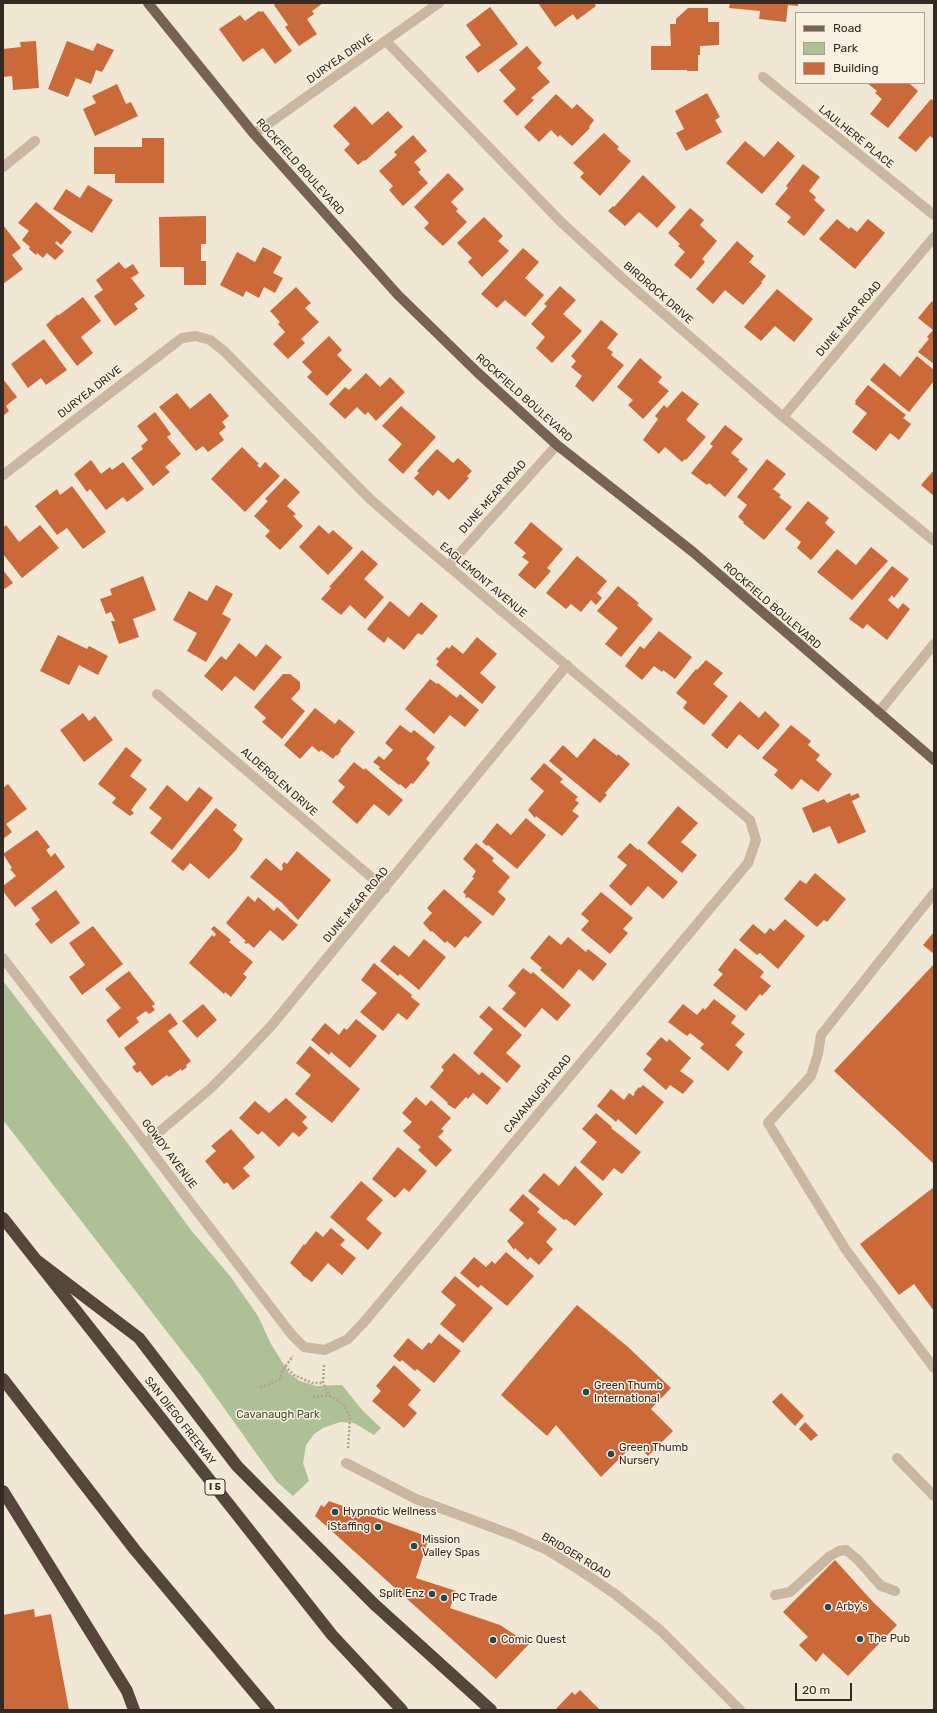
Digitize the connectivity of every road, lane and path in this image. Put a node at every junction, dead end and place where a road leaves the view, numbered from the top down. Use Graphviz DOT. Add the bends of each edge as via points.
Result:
graph roads {
  1 [pos="148,3"];
  2 [pos="439,3"];
  3 [pos="386,41"];
  4 [pos="763,77"];
  5 [pos="254,134"];
  6 [pos="35,142"];
  7 [pos="3,167"];
  8 [pos="934,216"];
  9 [pos="934,237"];
  10 [pos="196,336"];
  11 [pos="783,417"];
  12 [pos="557,445"];
  13 [pos="3,475"];
  14 [pos="934,541"];
  15 [pos="448,566"];
  16 [pos="934,644"];
  17 [pos="567,665"];
  18 [pos="157,694"];
  19 [pos="878,713"];
  20 [pos="934,760"];
  21 [pos="756,840"];
  22 [pos="385,889"];
  23 [pos="934,893"];
  24 [pos="3,958"];
  25 [pos="146,1143"];
  26 [pos="3,1218"];
  27 [pos="35,1259"];
  28 [pos="301,1344"];
  29 [pos="326,1350"];
  30 [pos="285,1366"];
  31 [pos="934,1368"];
  32 [pos="3,1379"];
  33 [pos="322,1383"];
  34 [pos="260,1387"];
  35 [pos="329,1395"];
  36 [pos="313,1397"];
  37 [pos="897,1458"];
  38 [pos="346,1462"];
  39 [pos="3,1491"];
  40 [pos="934,1496"];
  41 [pos="895,1591"];
  42 [pos="776,1595"];
  43 [pos="134,1710"];
  44 [pos="269,1710"];
  45 [pos="402,1710"];
  46 [pos="491,1710"];
  47 [pos="740,1710"];
  1 -- 5 [label="main road, ROCKFIELD BOULEVARD"];
  2 -- 3 [label="street, DURYEA DRIVE"];
  3 -- 5 [label="street, DURYEA DRIVE"];
  3 -- 11 [label="street, BIRDROCK DRIVE" via="561,222"];
  4 -- 8 [label="street, LAULHERE PLACE"];
  5 -- 12 [label="main road, ROCKFIELD BOULEVARD" via="398,295"];
  6 -- 7 [label="street"];
  9 -- 11 [label="street, DUNE MEAR ROAD"];
  10 -- 13 [label="street, DURYEA DRIVE" via="177,341"];
  10 -- 15 [label="street, EAGLEMONT AVENUE" via="210,340 224,351 370,499"];
  11 -- 14 [label="street, BIRDROCK DRIVE"];
  12 -- 15 [label="street, DUNE MEAR ROAD"];
  12 -- 19 [label="main road, ROCKFIELD BOULEVARD" via="693,552"];
  15 -- 17 [label="street, EAGLEMONT AVENUE"];
  16 -- 19 [label="street"];
  17 -- 21 [label="street, EAGLEMONT AVENUE" via="750,820"];
  17 -- 22 [label="street, DUNE MEAR ROAD"];
  18 -- 22 [label="street, ALDERGLEN DRIVE"];
  19 -- 20 [label="main road, ROCKFIELD BOULEVARD"];
  21 -- 29 [label="street, CAVANAUGH ROAD" via="748,863 365,1321 348,1339"];
  22 -- 25 [label="street, DUNE MEAR ROAD" via="257,1042 210,1089"];
  23 -- 31 [label="street" via="821,1035 811,1076 768,1123 846,1250"];
  24 -- 25 [label="street, GOWDY AVENUE"];
  25 -- 28 [label="street, GOWDY AVENUE"];
  26 -- 27 [label="highway, SAN DIEGO FREEWAY / I 5"];
  27 -- 45 [label="highway, SAN DIEGO FREEWAY / I 5" via="332,1635"];
  27 -- 46 [label="highway" via="139,1338 237,1466 374,1604"];
  28 -- 29 [label="street" via="304,1347"];
  28 -- 30 [label="path"];
  29 -- 33 [label="path"];
  30 -- 33 [label="path" via="300,1378 312,1383"];
  30 -- 34 [label="path" via="281,1381"];
  32 -- 44 [label="highway" via="135,1550"];
  33 -- 35 [label="path"];
  35 -- 36 [label="path"];
  35 -- 38 [label="path" via="344,1405 350,1417"];
  37 -- 40 [label="street"];
  38 -- 47 [label="street, BRIDGER ROAD" via="416,1499 547,1550 581,1571 615,1594 660,1631"];
  39 -- 43 [label="highway" via="127,1691"];
  41 -- 42 [label="street" via="881,1586 846,1550 830,1556 790,1592"];
}
